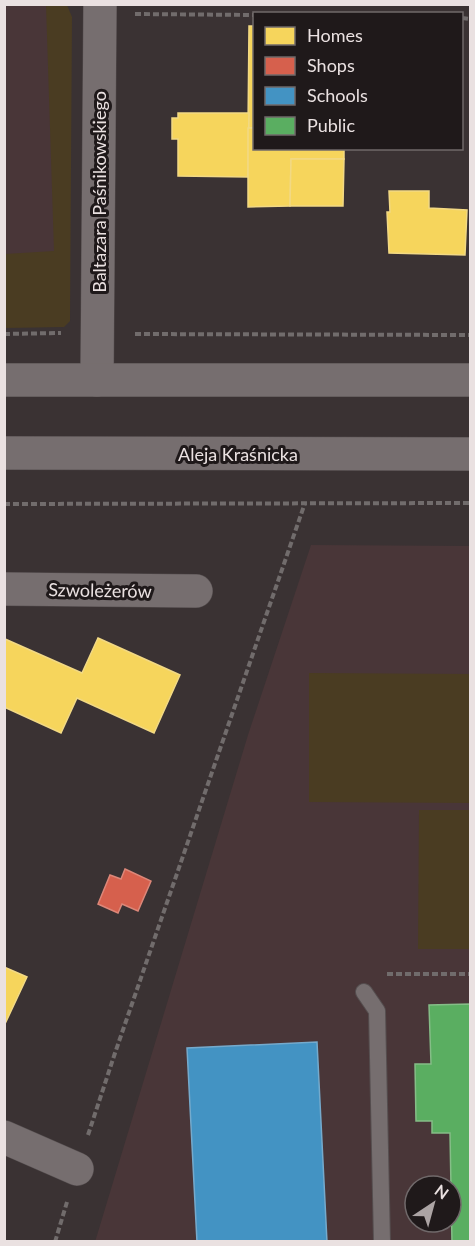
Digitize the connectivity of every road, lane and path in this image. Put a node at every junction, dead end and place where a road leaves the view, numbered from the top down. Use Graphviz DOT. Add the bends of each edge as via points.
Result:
graph roads {
  1 [pos="100,4"];
  2 [pos="131,14"];
  3 [pos="253,15"];
  4 [pos="61,333"];
  5 [pos="4,334"];
  6 [pos="125,334"];
  7 [pos="471,335"];
  8 [pos="4,380"];
  9 [pos="97,380"];
  10 [pos="471,380"];
  11 [pos="4,453"];
  12 [pos="471,454"];
  13 [pos="306,503"];
  14 [pos="471,503"];
  15 [pos="4,504"];
  16 [pos="4,589"];
  17 [pos="196,591"];
  18 [pos="378,974"];
  19 [pos="471,974"];
  20 [pos="364,992"];
  21 [pos="4,1137"];
  22 [pos="77,1169"];
  23 [pos="55,1242"];
  24 [pos="381,1242"];
  1 -- 9 [label="main road, Baltazara Paśnikowskiego"];
  2 -- 3 [label="path"];
  4 -- 5 [label="path"];
  6 -- 7 [label="path"];
  8 -- 9 [label="main road"];
  9 -- 10 [label="main road"];
  11 -- 12 [label="main road, Aleja Kraśnicka"];
  13 -- 14 [label="path"];
  13 -- 15 [label="path"];
  13 -- 22 [label="path"];
  16 -- 17 [label="main road, Szwoleżerów"];
  18 -- 19 [label="path"];
  20 -- 24 [label="lane" via="377,1011"];
  21 -- 22 [label="main road"];
  22 -- 23 [label="path"];
}
